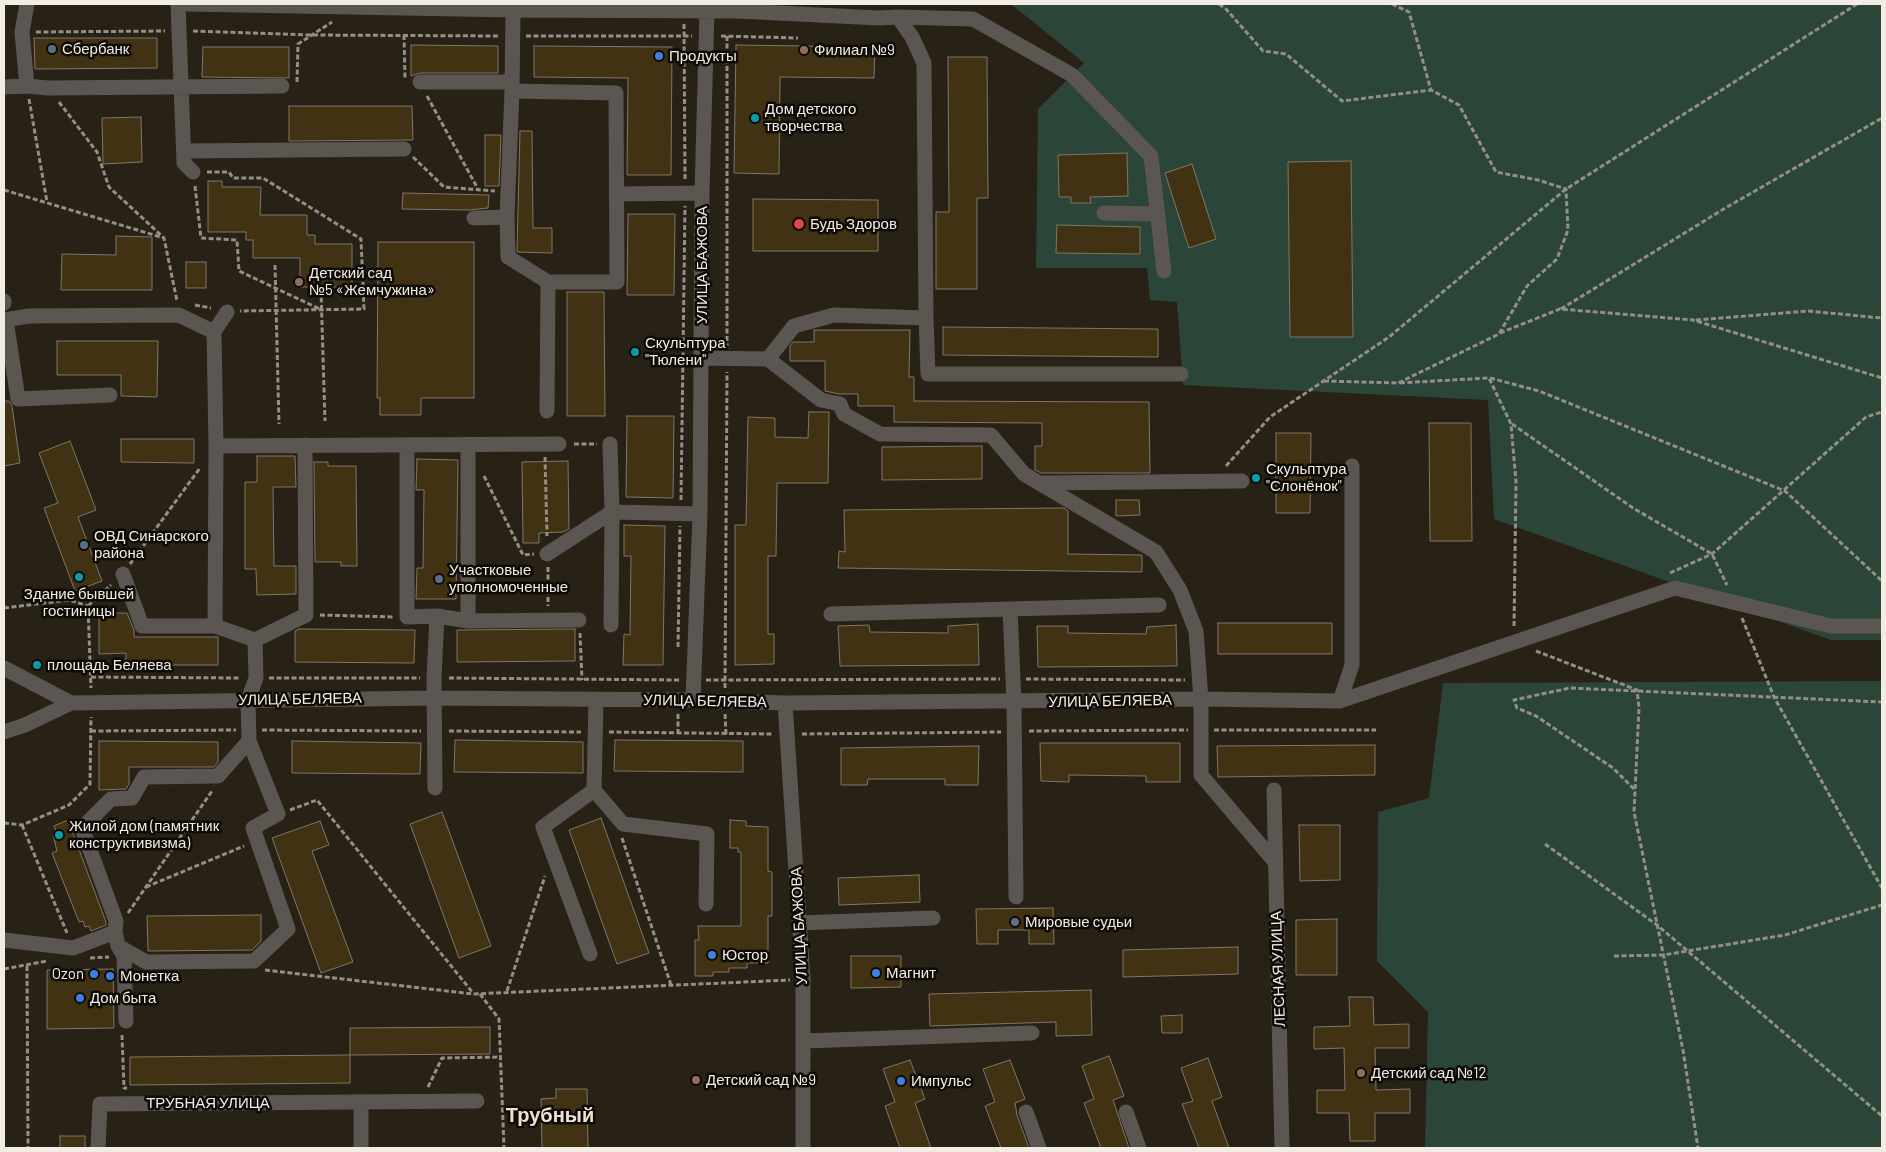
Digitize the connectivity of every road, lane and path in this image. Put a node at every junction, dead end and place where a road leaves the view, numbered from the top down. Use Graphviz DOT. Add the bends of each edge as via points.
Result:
graph roads {
  1 [pos="27,4"];
  2 [pos="178,4"];
  3 [pos="186,4"];
  4 [pos="1219,4"];
  5 [pos="1392,4"];
  6 [pos="1857,4"];
  7 [pos="738,7"];
  8 [pos="513,10"];
  9 [pos="707,10"];
  10 [pos="880,11"];
  11 [pos="898,17"];
  12 [pos="333,21"];
  13 [pos="178,31"];
  14 [pos="22,32"];
  15 [pos="311,35"];
  16 [pos="404,35"];
  17 [pos="513,36"];
  18 [pos="684,36"];
  19 [pos="706,36"];
  20 [pos="727,36"];
  21 [pos="798,38"];
  22 [pos="420,82"];
  23 [pos="27,86"];
  24 [pos="182,86"];
  25 [pos="282,86"];
  26 [pos="512,86"];
  27 [pos="4,87"];
  28 [pos="48,88"];
  29 [pos="1431,90"];
  30 [pos="1882,118"];
  31 [pos="404,149"];
  32 [pos="184,151"];
  33 [pos="193,172"];
  34 [pos="478,189"];
  35 [pos="1566,189"];
  36 [pos="4,190"];
  37 [pos="508,192"];
  38 [pos="685,193"];
  39 [pos="702,193"];
  40 [pos="618,194"];
  41 [pos="47,202"];
  42 [pos="1104,213"];
  43 [pos="1158,214"];
  44 [pos="474,218"];
  45 [pos="507,218"];
  46 [pos="164,238"];
  47 [pos="276,265"];
  48 [pos="1164,271"];
  49 [pos="548,282"];
  50 [pos="276,288"];
  51 [pos="321,290"];
  52 [pos="186,303"];
  53 [pos="194,305"];
  54 [pos="1560,309"];
  55 [pos="322,310"];
  56 [pos="277,311"];
  57 [pos="227,312"];
  58 [pos="926,318"];
  59 [pos="1882,318"];
  60 [pos="5,320"];
  61 [pos="1693,320"];
  62 [pos="214,332"];
  63 [pos="1499,334"];
  64 [pos="727,357"];
  65 [pos="702,358"];
  66 [pos="768,359"];
  67 [pos="1181,374"];
  68 [pos="1489,378"];
  69 [pos="1882,378"];
  70 [pos="1324,381"];
  71 [pos="1398,382"];
  72 [pos="110,395"];
  73 [pos="548,411"];
  74 [pos="1882,412"];
  75 [pos="325,421"];
  76 [pos="279,424"];
  77 [pos="1511,424"];
  78 [pos="407,444"];
  79 [pos="552,444"];
  80 [pos="610,444"];
  81 [pos="305,445"];
  82 [pos="468,445"];
  83 [pos="216,446"];
  84 [pos="1352,466"];
  85 [pos="481,470"];
  86 [pos="1212,481"];
  87 [pos="1242,481"];
  88 [pos="1039,483"];
  89 [pos="1785,491"];
  90 [pos="612,512"];
  91 [pos="680,514"];
  92 [pos="700,514"];
  93 [pos="547,554"];
  94 [pos="1712,554"];
  95 [pos="123,574"];
  96 [pos="1667,574"];
  97 [pos="1882,581"];
  98 [pos="1735,602"];
  99 [pos="1159,605"];
  100 [pos="88,606"];
  101 [pos="1010,610"];
  102 [pos="831,614"];
  103 [pos="306,615"];
  104 [pos="437,616"];
  105 [pos="407,617"];
  106 [pos="549,619"];
  107 [pos="580,620"];
  108 [pos="468,621"];
  109 [pos="611,625"];
  110 [pos="215,626"];
  111 [pos="1882,626"];
  112 [pos="255,640"];
  113 [pos="1514,643"];
  114 [pos="678,651"];
  115 [pos="4,668"];
  116 [pos="678,670"];
  117 [pos="91,677"];
  118 [pos="256,678"];
  119 [pos="434,678"];
  120 [pos="1013,679"];
  121 [pos="582,680"];
  122 [pos="678,680"];
  123 [pos="693,680"];
  124 [pos="725,680"];
  125 [pos="1200,680"];
  126 [pos="1637,690"];
  127 [pos="434,698"];
  128 [pos="248,700"];
  129 [pos="596,700"];
  130 [pos="678,700"];
  131 [pos="693,700"];
  132 [pos="1201,700"];
  133 [pos="725,701"];
  134 [pos="1340,701"];
  135 [pos="1014,702"];
  136 [pos="1882,702"];
  137 [pos="71,703"];
  138 [pos="785,703"];
  139 [pos="1201,730"];
  140 [pos="1376,730"];
  141 [pos="91,731"];
  142 [pos="434,731"];
  143 [pos="1014,731"];
  144 [pos="4,732"];
  145 [pos="596,732"];
  146 [pos="678,733"];
  147 [pos="726,734"];
  148 [pos="249,735"];
  149 [pos="787,735"];
  150 [pos="435,788"];
  151 [pos="213,790"];
  152 [pos="594,790"];
  153 [pos="1274,790"];
  154 [pos="1635,790"];
  155 [pos="613,812"];
  156 [pos="278,814"];
  157 [pos="4,823"];
  158 [pos="257,840"];
  159 [pos="1545,844"];
  160 [pos="1275,862"];
  161 [pos="546,874"];
  162 [pos="146,887"];
  163 [pos="1882,888"];
  164 [pos="1016,897"];
  165 [pos="706,904"];
  166 [pos="1882,905"];
  167 [pos="933,918"];
  168 [pos="799,924"];
  169 [pos="1657,926"];
  170 [pos="4,940"];
  171 [pos="119,945"];
  172 [pos="73,948"];
  173 [pos="1688,951"];
  174 [pos="590,954"];
  175 [pos="1663,955"];
  176 [pos="1614,956"];
  177 [pos="51,961"];
  178 [pos="27,966"];
  179 [pos="4,968"];
  180 [pos="257,969"];
  181 [pos="803,979"];
  182 [pos="671,984"];
  183 [pos="507,991"];
  184 [pos="473,994"];
  185 [pos="480,994"];
  186 [pos="126,1021"];
  187 [pos="1032,1033"];
  188 [pos="804,1041"];
  189 [pos="500,1057"];
  190 [pos="420,1086"];
  191 [pos="124,1088"];
  192 [pos="134,1088"];
  193 [pos="361,1102"];
  194 [pos="477,1102"];
  195 [pos="1026,1112"];
  196 [pos="1126,1112"];
  197 [pos="1882,1116"];
  198 [pos="28,1148"];
  199 [pos="98,1148"];
  200 [pos="361,1148"];
  201 [pos="504,1148"];
  202 [pos="803,1148"];
  203 [pos="1039,1148"];
  204 [pos="1139,1148"];
  205 [pos="1282,1148"];
  206 [pos="1698,1148"];
  1 -- 14 [label="street"];
  2 -- 13 [label="street"];
  3 -- 8 [label="street"];
  4 -- 29 [label="path" via="1263,51 1286,54 1342,101"];
  5 -- 29 [label="path" via="1409,12"];
  6 -- 35 [label="path"];
  7 -- 9 [label="street"];
  7 -- 10 [label="street"];
  8 -- 9 [label="street"];
  8 -- 17 [label="street"];
  9 -- 19 [label="street, УЛИЦА БАЖОВА"];
  10 -- 11 [label="street"];
  11 -- 43 [label="street" via="973,19 1072,75 1152,156"];
  11 -- 58 [label="street" via="924,63"];
  12 -- 15 [label="path"];
  13 -- 14 [label="path"];
  13 -- 15 [label="path"];
  13 -- 24 [label="street"];
  14 -- 23 [label="street"];
  15 -- 16 [label="path"];
  15 -- 25 [label="path" via="298,44 297,85"];
  16 -- 17 [label="path"];
  16 -- 22 [label="path" via="405,81"];
  17 -- 18 [label="path"];
  17 -- 26 [label="street"];
  18 -- 19 [label="path"];
  18 -- 38 [label="path"];
  19 -- 20 [label="path"];
  19 -- 39 [label="street, УЛИЦА БАЖОВА"];
  20 -- 21 [label="path"];
  20 -- 64 [label="path"];
  22 -- 26 [label="street"];
  22 -- 34 [label="path"];
  23 -- 27 [label="street"];
  23 -- 28 [label="street"];
  23 -- 41 [label="path"];
  24 -- 25 [label="street"];
  24 -- 28 [label="street"];
  24 -- 32 [label="street"];
  26 -- 37 [label="street"];
  26 -- 40 [label="street" via="616,93"];
  28 -- 46 [label="path" via="97,152 109,187"];
  29 -- 35 [label="path" via="1459,104 1496,172"];
  30 -- 54 [label="path" via="1727,207"];
  31 -- 32 [label="street"];
  31 -- 34 [label="path" via="444,187"];
  32 -- 33 [label="street" via="184,163"];
  33 -- 50 [label="path" via="202,238 238,240 239,271"];
  33 -- 55 [label="path" via="229,172 234,178 264,178 361,239 364,309"];
  34 -- 37 [label="path"];
  35 -- 63 [label="path" via="1568,230 1557,259 1527,286"];
  35 -- 70 [label="path" via="1389,337"];
  36 -- 41 [label="path"];
  37 -- 45 [label="street"];
  38 -- 39 [label="street"];
  38 -- 40 [label="street"];
  38 -- 91 [label="path"];
  39 -- 65 [label="street, УЛИЦА БАЖОВА"];
  40 -- 49 [label="street" via="617,282"];
  41 -- 46 [label="path"];
  42 -- 43 [label="street"];
  43 -- 48 [label="street"];
  44 -- 45 [label="street"];
  45 -- 49 [label="street" via="508,257"];
  46 -- 52 [label="path" via="177,302"];
  47 -- 50 [label="path"];
  49 -- 73 [label="street"];
  50 -- 55 [label="path"];
  50 -- 56 [label="path"];
  51 -- 55 [label="path"];
  53 -- 57 [label="path"];
  54 -- 61 [label="path"];
  54 -- 63 [label="path"];
  55 -- 56 [label="path"];
  55 -- 75 [label="path"];
  56 -- 57 [label="path"];
  56 -- 76 [label="path"];
  57 -- 62 [label="street"];
  58 -- 66 [label="street" via="834,315 794,326"];
  58 -- 67 [label="street" via="928,374"];
  59 -- 61 [label="path" via="1808,311"];
  60 -- 62 [label="street" via="29,316 179,315"];
  60 -- 72 [label="street" via="18,399"];
  61 -- 69 [label="path"];
  62 -- 83 [label="street"];
  63 -- 71 [label="path"];
  64 -- 65 [label="street"];
  64 -- 66 [label="street"];
  64 -- 124 [label="path"];
  65 -- 92 [label="street, УЛИЦА БАЖОВА"];
  66 -- 88 [label="street" via="821,400 840,404 844,414 880,434 991,435 1024,474"];
  68 -- 71 [label="path"];
  68 -- 77 [label="path"];
  68 -- 89 [label="path" via="1539,391"];
  70 -- 71 [label="path"];
  70 -- 86 [label="path" via="1270,417"];
  74 -- 89 [label="path" via="1866,417"];
  77 -- 94 [label="path" via="1633,508"];
  77 -- 113 [label="path" via="1516,482"];
  78 -- 81 [label="street"];
  78 -- 82 [label="street"];
  78 -- 105 [label="street"];
  79 -- 80 [label="path"];
  79 -- 82 [label="street"];
  79 -- 93 [label="path"];
  80 -- 90 [label="street"];
  81 -- 83 [label="street"];
  81 -- 103 [label="street"];
  82 -- 108 [label="street"];
  83 -- 95 [label="path"];
  83 -- 110 [label="street"];
  84 -- 134 [label="street" via="1352,665"];
  85 -- 93 [label="path" via="523,555"];
  86 -- 87 [label="street"];
  86 -- 88 [label="street"];
  88 -- 125 [label="street" via="1156,552 1180,590 1196,630"];
  89 -- 94 [label="path"];
  89 -- 97 [label="path"];
  90 -- 91 [label="street"];
  90 -- 93 [label="street"];
  90 -- 109 [label="street"];
  91 -- 92 [label="street"];
  91 -- 114 [label="path"];
  92 -- 123 [label="street, УЛИЦА БАЖОВА"];
  93 -- 106 [label="path"];
  94 -- 96 [label="path"];
  94 -- 98 [label="path"];
  95 -- 100 [label="path"];
  95 -- 110 [label="street" via="142,626"];
  98 -- 111 [label="street, УЛИЦА БЕЛЯЕВА" via="1831,626"];
  98 -- 113 [label="street, УЛИЦА БЕЛЯЕВА" via="1676,588"];
  98 -- 163 [label="path" via="1774,697"];
  99 -- 101 [label="street"];
  101 -- 102 [label="street"];
  101 -- 120 [label="street"];
  103 -- 105 [label="path"];
  103 -- 112 [label="street"];
  104 -- 105 [label="street"];
  104 -- 108 [label="street"];
  104 -- 119 [label="street"];
  106 -- 107 [label="street"];
  106 -- 108 [label="street"];
  107 -- 121 [label="path"];
  110 -- 112 [label="street"];
  112 -- 118 [label="street"];
  113 -- 126 [label="path"];
  113 -- 134 [label="street, УЛИЦА БЕЛЯЕВА"];
  115 -- 137 [label="street, УЛИЦА БЕЛЯЕВА"];
  116 -- 122 [label="path"];
  117 -- 118 [label="path"];
  118 -- 119 [label="path"];
  118 -- 128 [label="street"];
  119 -- 121 [label="path"];
  119 -- 127 [label="street"];
  120 -- 124 [label="path"];
  120 -- 125 [label="path"];
  120 -- 135 [label="street"];
  121 -- 122 [label="path"];
  122 -- 123 [label="path"];
  123 -- 124 [label="path"];
  123 -- 131 [label="street, УЛИЦА БАЖОВА"];
  124 -- 133 [label="path"];
  125 -- 132 [label="street"];
  126 -- 136 [label="path"];
  126 -- 154 [label="path"];
  126 -- 154 [label="path" via="1570,688 1514,700 1517,708 1536,716 1613,768"];
  127 -- 128 [label="street, УЛИЦА БЕЛЯЕВА"];
  127 -- 129 [label="street, УЛИЦА БЕЛЯЕВА"];
  127 -- 142 [label="street"];
  128 -- 137 [label="street, УЛИЦА БЕЛЯЕВА"];
  128 -- 148 [label="street"];
  129 -- 130 [label="street, УЛИЦА БЕЛЯЕВА"];
  129 -- 145 [label="street"];
  130 -- 131 [label="street, УЛИЦА БЕЛЯЕВА"];
  130 -- 146 [label="path"];
  131 -- 133 [label="street, УЛИЦА БЕЛЯЕВА"];
  132 -- 134 [label="street, УЛИЦА БЕЛЯЕВА"];
  132 -- 135 [label="street, УЛИЦА БЕЛЯЕВА"];
  132 -- 139 [label="street"];
  133 -- 138 [label="street, УЛИЦА БЕЛЯЕВА"];
  133 -- 147 [label="path"];
  135 -- 138 [label="street, УЛИЦА БЕЛЯЕВА"];
  135 -- 143 [label="street"];
  137 -- 144 [label="street, УЛИЦА БЕЛЯЕВА"];
  138 -- 149 [label="street, УЛИЦА БАЖОВА"];
  139 -- 140 [label="path"];
  139 -- 143 [label="path"];
  139 -- 160 [label="street" via="1201,775"];
  141 -- 148 [label="path"];
  142 -- 145 [label="path"];
  142 -- 148 [label="path"];
  142 -- 150 [label="street"];
  143 -- 149 [label="path"];
  143 -- 164 [label="street"];
  145 -- 146 [label="path"];
  145 -- 152 [label="street"];
  146 -- 147 [label="path"];
  147 -- 149 [label="path"];
  148 -- 156 [label="street"];
  148 -- 171 [label="street" via="218,776 144,777 132,798 111,799 82,828 116,921"];
  149 -- 168 [label="street, УЛИЦА БАЖОВА"];
  151 -- 162 [label="path"];
  152 -- 155 [label="street"];
  152 -- 174 [label="street" via="543,827"];
  153 -- 160 [label="street, ЛЕСНАЯ УЛИЦА"];
  154 -- 169 [label="path" via="1634,812"];
  155 -- 165 [label="street" via="623,824 707,834"];
  155 -- 182 [label="path"];
  156 -- 158 [label="street" via="253,828"];
  156 -- 184 [label="path" via="316,800"];
  157 -- 172 [label="path" via="22,825"];
  158 -- 162 [label="path"];
  158 -- 171 [label="street" via="288,929 254,962 146,962"];
  159 -- 169 [label="path"];
  160 -- 205 [label="street, ЛЕСНАЯ УЛИЦА"];
  161 -- 183 [label="path"];
  162 -- 171 [label="path"];
  166 -- 173 [label="path" via="1785,935"];
  167 -- 168 [label="street"];
  168 -- 181 [label="street, УЛИЦА БАЖОВА"];
  169 -- 173 [label="path"];
  169 -- 175 [label="path"];
  170 -- 172 [label="street"];
  171 -- 172 [label="street"];
  171 -- 172 [label="path" via="78,959"];
  171 -- 186 [label="street"];
  173 -- 175 [label="path"];
  173 -- 197 [label="path"];
  175 -- 176 [label="path"];
  175 -- 206 [label="path" via="1683,1050"];
  177 -- 178 [label="path"];
  178 -- 179 [label="path"];
  178 -- 198 [label="path"];
  180 -- 184 [label="path"];
  181 -- 182 [label="path"];
  181 -- 188 [label="street, УЛИЦА БАЖОВА"];
  182 -- 183 [label="path"];
  183 -- 185 [label="path"];
  184 -- 185 [label="path"];
  185 -- 189 [label="path" via="499,1019"];
  187 -- 188 [label="street"];
  188 -- 202 [label="street, УЛИЦА БАЖОВА"];
  189 -- 190 [label="path" via="442,1058 429,1086"];
  189 -- 201 [label="path"];
  191 -- 192 [label="path"];
  193 -- 194 [label="street, ТРУБНАЯ УЛИЦА"];
  193 -- 199 [label="street, ТРУБНАЯ УЛИЦА" via="100,1104"];
  193 -- 200 [label="street"];
  195 -- 203 [label="street"];
  196 -- 204 [label="street"];
}
